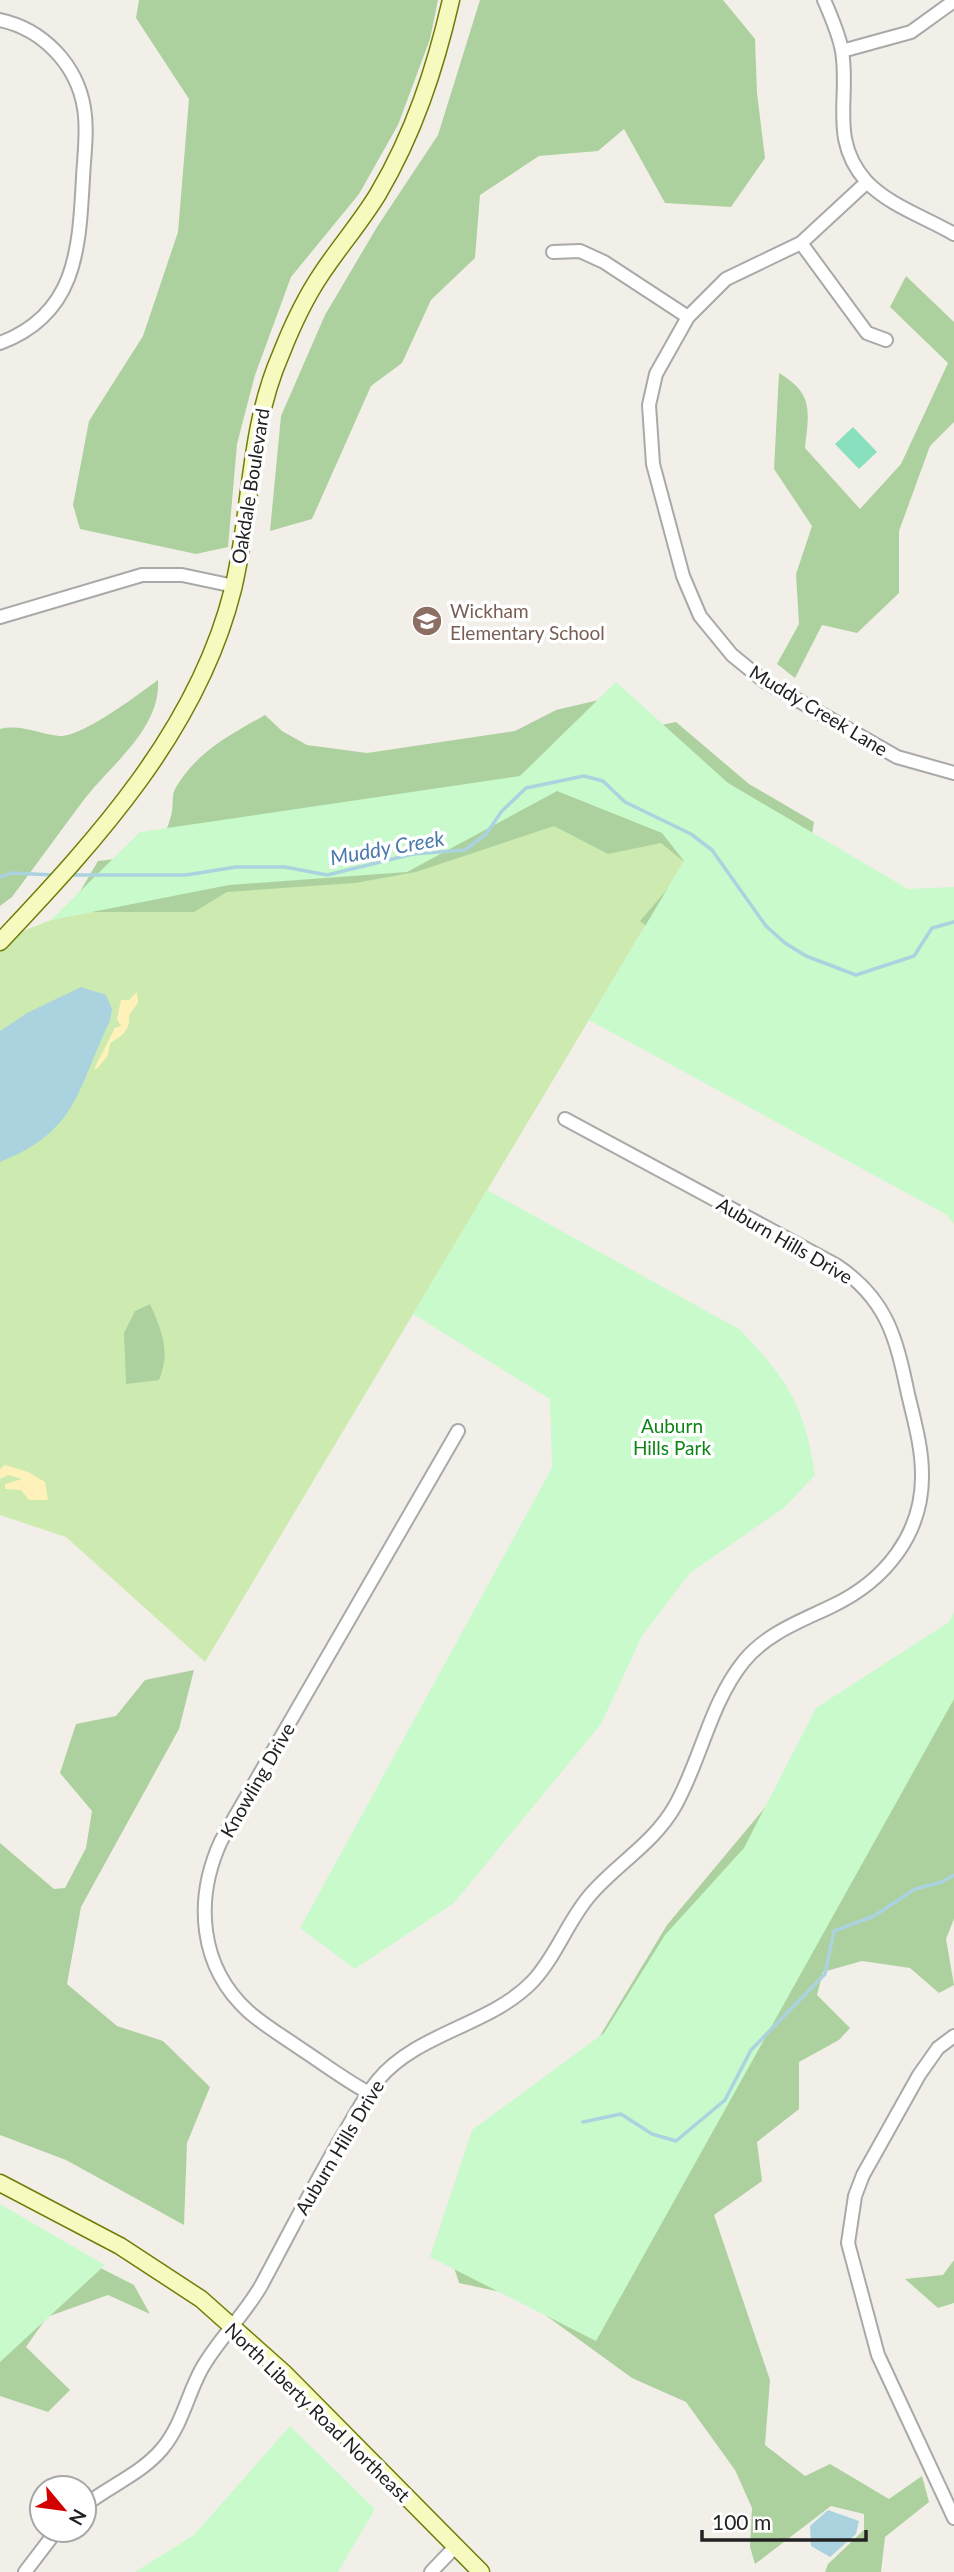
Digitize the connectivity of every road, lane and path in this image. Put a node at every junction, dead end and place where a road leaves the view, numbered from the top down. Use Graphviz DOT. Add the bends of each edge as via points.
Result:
graph roads {
  1 [pos="451,0"];
  2 [pos="824,0"];
  3 [pos="954,1"];
  4 [pos="0,20"];
  5 [pos="842,51"];
  6 [pos="867,182"];
  7 [pos="954,234"];
  8 [pos="800,243"];
  9 [pos="553,252"];
  10 [pos="688,317"];
  11 [pos="886,340"];
  12 [pos="0,343"];
  13 [pos="234,586"];
  14 [pos="0,617"];
  15 [pos="954,773"];
  16 [pos="0,942"];
  17 [pos="565,1119"];
  18 [pos="458,1431"];
  19 [pos="954,2036"];
  20 [pos="369,2093"];
  21 [pos="0,2183"];
  22 [pos="233,2328"];
  23 [pos="98,2496"];
  24 [pos="954,2518"];
  25 [pos="46,2544"];
  26 [pos="455,2547"];
  27 [pos="25,2572"];
  28 [pos="431,2572"];
  29 [pos="481,2572"];
  1 -- 13 [label="main road, Oakdale Boulevard" via="424,99 399,156 315,285 278,359 257,427"];
  2 -- 5 [label="street"];
  3 -- 5 [label="street" via="911,32"];
  4 -- 12 [label="street" via="38,36 64,61 80,91 85,123 80,238 72,272 47,312"];
  5 -- 6 [label="street" via="841,122 848,148"];
  6 -- 7 [label="street"];
  6 -- 8 [label="street, Muddy Creek Lane"];
  8 -- 10 [label="street, Muddy Creek Lane" via="726,279"];
  8 -- 11 [label="street" via="867,333"];
  9 -- 10 [label="street" via="580,251 604,262"];
  10 -- 15 [label="street, Muddy Creek Lane" via="656,374 649,405 650,436 670,533 700,616 732,655 764,681 897,757"];
  13 -- 14 [label="street" via="182,575 142,575"];
  13 -- 16 [label="main road, Oakdale Boulevard" via="207,668 175,729 135,786"];
  17 -- 20 [label="street, Auburn Hills Drive" via="836,1265 872,1296 898,1343 921,1454 920,1498 908,1537 879,1576 851,1597 781,1630 748,1657 724,1692 674,1808 651,1838 589,1896 536,1978 501,2007 400,2060"];
  18 -- 20 [label="street, Knowling Drive" via="222,1841 204,1898 207,1940 230,1992 266,2025"];
  19 -- 24 [label="street" via="938,2048 919,2076 863,2175 848,2243 878,2355"];
  20 -- 22 [label="street, Auburn Hills Drive"];
  21 -- 22 [label="main road, North Liberty Road Northeast" via="145,2260"];
  22 -- 23 [label="street, Auburn Hills Drive" via="201,2369 175,2432 160,2452"];
  22 -- 26 [label="main road, North Liberty Road Northeast" via="283,2372"];
  25 -- 27 [label="street"];
  26 -- 28 [label="street"];
  26 -- 29 [label="main road, North Liberty Road Northeast"];
}
